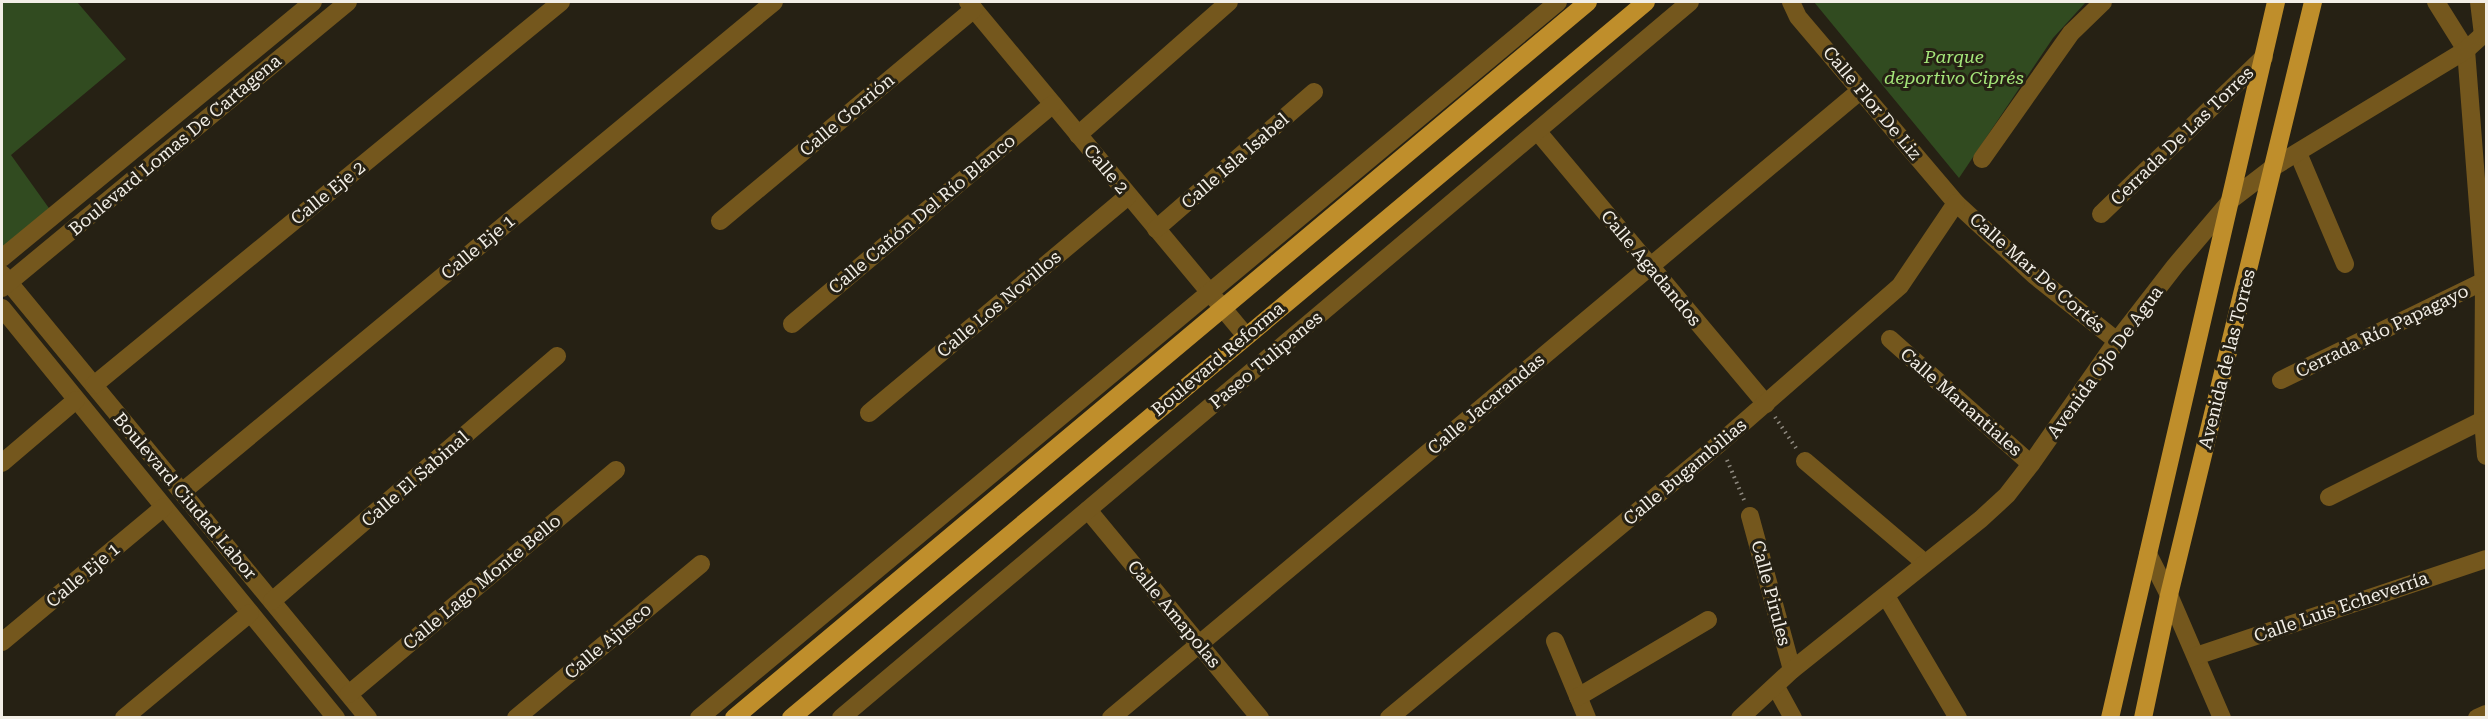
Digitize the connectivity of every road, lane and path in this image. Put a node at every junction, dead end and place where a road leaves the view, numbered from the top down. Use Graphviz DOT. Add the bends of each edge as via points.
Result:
graph roads {
  1 [pos="313,2"];
  2 [pos="348,2"];
  3 [pos="561,2"];
  4 [pos="774,2"];
  5 [pos="1229,2"];
  6 [pos="1558,2"];
  7 [pos="1588,2"];
  8 [pos="1646,2"];
  9 [pos="1690,2"];
  10 [pos="1791,2"];
  11 [pos="2103,2"];
  12 [pos="2276,2"];
  13 [pos="2313,2"];
  14 [pos="2436,2"];
  15 [pos="2479,2"];
  16 [pos="971,5"];
  17 [pos="2485,33"];
  18 [pos="2466,50"];
  19 [pos="2264,57"];
  20 [pos="1861,90"];
  21 [pos="1314,92"];
  22 [pos="1053,104"];
  23 [pos="1538,132"];
  24 [pos="1078,135"];
  25 [pos="2298,153"];
  26 [pos="1982,159"];
  27 [pos="2275,166"];
  28 [pos="1128,196"];
  29 [pos="2232,199"];
  30 [pos="1956,203"];
  31 [pos="2101,214"];
  32 [pos="720,221"];
  33 [pos="1156,229"];
  34 [pos="2,258"];
  35 [pos="2345,264"];
  36 [pos="1650,268"];
  37 [pos="4,281"];
  38 [pos="2485,281"];
  39 [pos="1209,294"];
  40 [pos="2,308"];
  41 [pos="1222,309"];
  42 [pos="792,324"];
  43 [pos="1246,336"];
  44 [pos="1890,339"];
  45 [pos="2117,341"];
  46 [pos="557,356"];
  47 [pos="2281,380"];
  48 [pos="94,386"];
  49 [pos="76,400"];
  50 [pos="1766,404"];
  51 [pos="870,413"];
  52 [pos="2483,420"];
  53 [pos="1720,443"];
  54 [pos="2487,456"];
  55 [pos="1805,461"];
  56 [pos="2,463"];
  57 [pos="2031,464"];
  58 [pos="616,470"];
  59 [pos="182,492"];
  60 [pos="2330,497"];
  61 [pos="164,507"];
  62 [pos="1088,510"];
  63 [pos="1750,516"];
  64 [pos="2148,554"];
  65 [pos="2487,559"];
  66 [pos="1925,563"];
  67 [pos="701,564"];
  68 [pos="2169,595"];
  69 [pos="1886,596"];
  70 [pos="272,601"];
  71 [pos="250,613"];
  72 [pos="1708,620"];
  73 [pos="1555,641"];
  74 [pos="2,642"];
  75 [pos="1199,645"];
  76 [pos="2196,656"];
  77 [pos="1792,670"];
  78 [pos="1776,687"];
  79 [pos="349,694"];
  80 [pos="1578,697"];
  81 [pos="328,714"];
  82 [pos="2487,714"];
  83 [pos="124,717"];
  84 [pos="368,717"];
  85 [pos="516,717"];
  86 [pos="699,717"];
  87 [pos="734,717"];
  88 [pos="791,717"];
  89 [pos="841,717"];
  90 [pos="1111,717"];
  91 [pos="1260,717"];
  92 [pos="1389,717"];
  93 [pos="1587,717"];
  94 [pos="1740,717"];
  95 [pos="1793,717"];
  96 [pos="1958,717"];
  97 [pos="2110,717"];
  98 [pos="2143,717"];
  99 [pos="2222,717"];
  100 [pos="2477,717"];
  1 -- 34 [label="street, Boulevard Lomas De Cartagena"];
  2 -- 37 [label="street, Boulevard Lomas De Cartagena"];
  3 -- 48 [label="street, Calle Eje 2"];
  4 -- 59 [label="street, Calle Eje 1"];
  5 -- 24 [label="street"];
  6 -- 39 [label="street"];
  7 -- 41 [label="main road, Boulevard Reforma"];
  8 -- 43 [label="main road, Boulevard Reforma"];
  9 -- 23 [label="street, Paseo Tulipanes"];
  10 -- 20 [label="street, Calle Flor De Liz" via="1798,17"];
  11 -- 26 [label="street" via="2072,33"];
  12 -- 19 [label="main road, Avenida de las Torres"];
  13 -- 27 [label="main road, Avenida de las Torres"];
  14 -- 18 [label="street"];
  15 -- 17 [label="street"];
  16 -- 22 [label="street, Calle 2"];
  16 -- 32 [label="street, Calle Gorrión"];
  17 -- 18 [label="street, Avenida Ojo De Agua"];
  18 -- 25 [label="street, Avenida Ojo De Agua"];
  18 -- 38 [label="street"];
  19 -- 29 [label="main road, Avenida de las Torres"];
  19 -- 31 [label="street, Cerrada De Las Torres"];
  20 -- 30 [label="street, Calle Flor De Liz"];
  20 -- 36 [label="street, Calle Jacarandas"];
  21 -- 33 [label="street, Calle Isla Isabel"];
  22 -- 24 [label="street, Calle 2"];
  22 -- 42 [label="street, Calle Cañón Del Río Blanco"];
  23 -- 36 [label="street, Calle Agadandos"];
  23 -- 62 [label="street, Paseo Tulipanes"];
  24 -- 28 [label="street, Calle 2"];
  25 -- 27 [label="street, Avenida Ojo De Agua"];
  25 -- 35 [label="street"];
  27 -- 29 [label="street, Avenida Ojo De Agua"];
  27 -- 68 [label="main road, Avenida de las Torres"];
  28 -- 33 [label="street, Calle 2"];
  28 -- 51 [label="street, Calle Los Novillos"];
  29 -- 45 [label="street, Avenida Ojo De Agua"];
  29 -- 64 [label="main road, Avenida de las Torres"];
  30 -- 45 [label="street, Calle Mar De Cortés" via="2034,275"];
  30 -- 50 [label="street, Calle Bugambilias" via="1900,286"];
  33 -- 39 [label="street, Calle 2"];
  36 -- 50 [label="street, Calle Agadandos"];
  36 -- 75 [label="street, Calle Jacarandas"];
  37 -- 48 [label="street, Boulevard Ciudad Labor"];
  38 -- 47 [label="street, Cerrada Río Papagayo"];
  38 -- 52 [label="street"];
  39 -- 41 [label="street, Calle 2"];
  39 -- 86 [label="street"];
  40 -- 49 [label="street, Boulevard Ciudad Labor"];
  41 -- 43 [label="street, Calle 2"];
  41 -- 87 [label="main road, Boulevard Reforma"];
  43 -- 88 [label="main road, Boulevard Reforma"];
  44 -- 57 [label="street, Calle Manantiales"];
  45 -- 57 [label="street, Avenida Ojo De Agua"];
  46 -- 70 [label="street, Calle El Sabinal"];
  48 -- 59 [label="street, Boulevard Ciudad Labor"];
  49 -- 56 [label="street"];
  49 -- 61 [label="street, Boulevard Ciudad Labor"];
  50 -- 53 [label="street, Calle Bugambilias"];
  50 -- 55 [label="path"];
  52 -- 54 [label="street"];
  52 -- 60 [label="street"];
  53 -- 63 [label="path"];
  53 -- 92 [label="street, Calle Bugambilias"];
  55 -- 66 [label="street"];
  57 -- 66 [label="street, Avenida Ojo De Agua" via="2007,495"];
  58 -- 79 [label="street, Calle Lago Monte Bello"];
  59 -- 70 [label="street, Boulevard Ciudad Labor"];
  61 -- 71 [label="street, Boulevard Ciudad Labor"];
  61 -- 74 [label="street, Calle Eje 1"];
  62 -- 75 [label="street, Calle Amapolas"];
  62 -- 89 [label="street, Paseo Tulipanes"];
  63 -- 77 [label="street, Calle Pirules"];
  64 -- 68 [label="street"];
  64 -- 97 [label="main road, Avenida de las Torres"];
  65 -- 76 [label="street, Calle Luis Echeverría"];
  66 -- 69 [label="street, Avenida Ojo De Agua"];
  67 -- 85 [label="street, Calle Ajusco"];
  68 -- 76 [label="street"];
  68 -- 98 [label="main road, Avenida de las Torres"];
  69 -- 77 [label="street, Avenida Ojo De Agua"];
  69 -- 96 [label="street"];
  70 -- 79 [label="street, Boulevard Ciudad Labor"];
  71 -- 81 [label="street, Boulevard Ciudad Labor"];
  71 -- 83 [label="street"];
  72 -- 80 [label="street"];
  73 -- 80 [label="street"];
  75 -- 90 [label="street, Calle Jacarandas"];
  75 -- 91 [label="street, Calle Amapolas"];
  76 -- 99 [label="street"];
  77 -- 78 [label="street, Avenida Ojo De Agua"];
  78 -- 94 [label="street, Avenida Ojo De Agua"];
  78 -- 95 [label="street"];
  79 -- 84 [label="street, Boulevard Ciudad Labor"];
  80 -- 93 [label="street"];
  82 -- 100 [label="street"];
}
